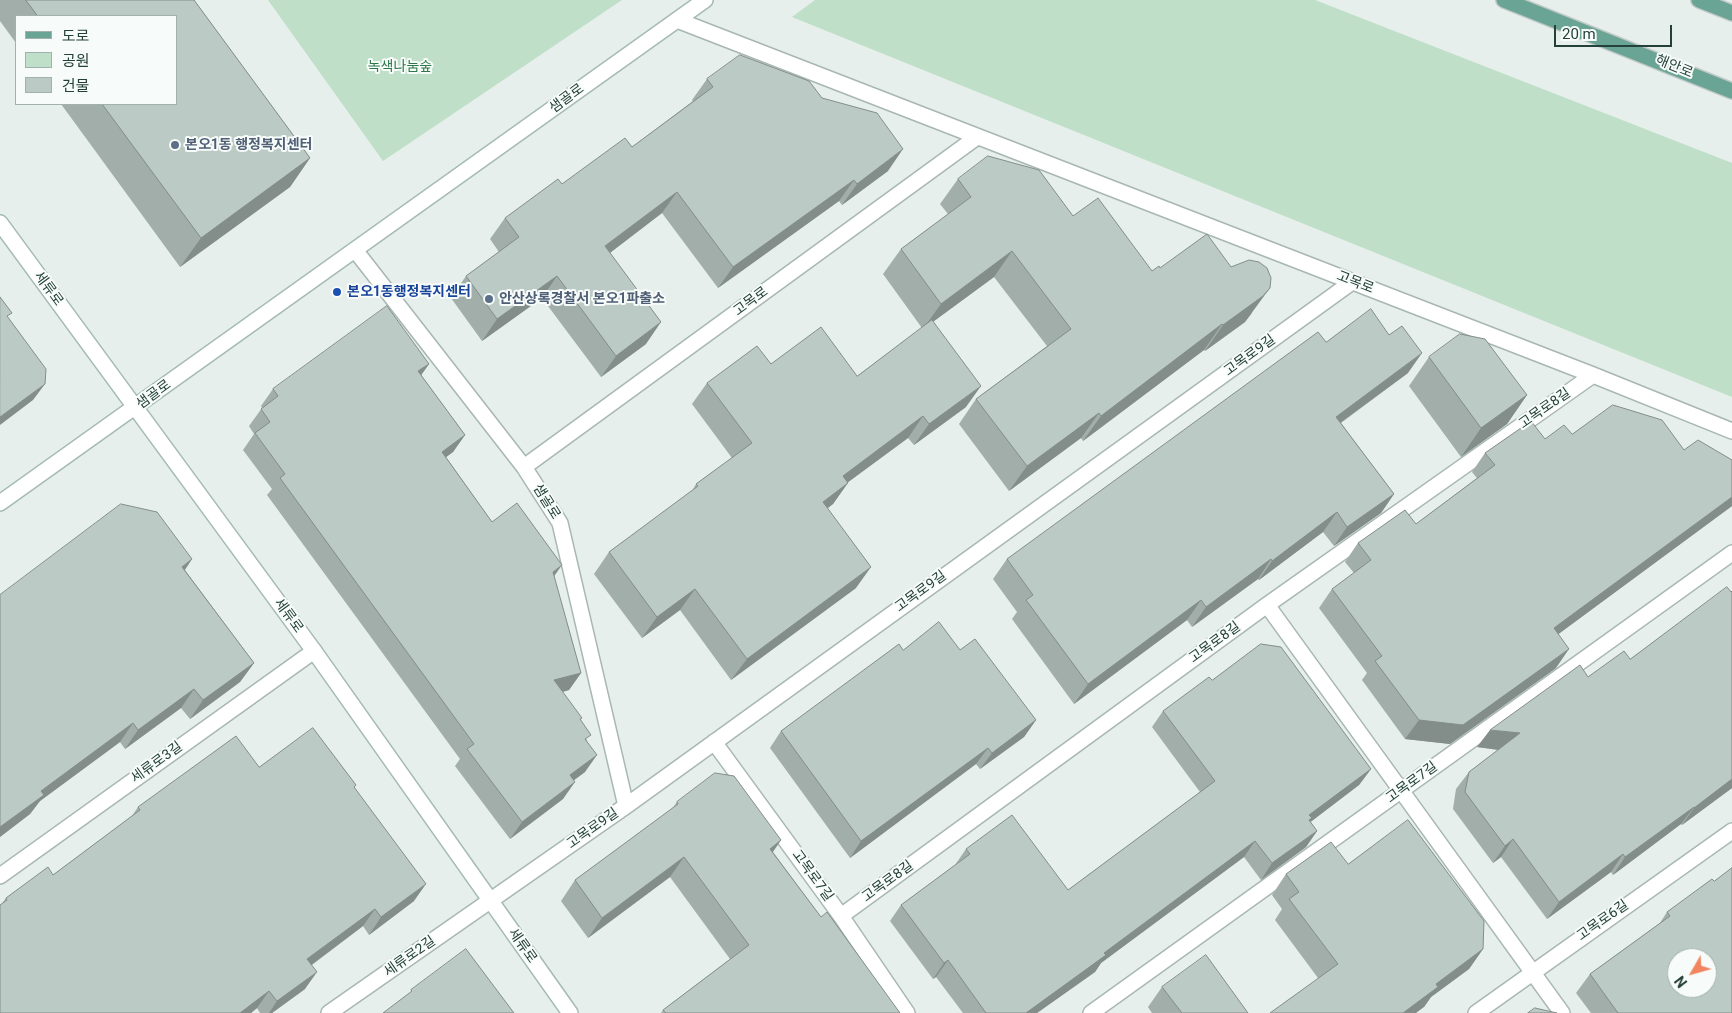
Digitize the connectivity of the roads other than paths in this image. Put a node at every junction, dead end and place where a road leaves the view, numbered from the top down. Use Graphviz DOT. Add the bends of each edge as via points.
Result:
graph roads {
  1 [pos="705,0"];
  2 [pos="1504,0"];
  3 [pos="1699,0"];
  4 [pos="1732,13"];
  5 [pos="677,20"];
  6 [pos="1732,91"];
  7 [pos="977,137"];
  8 [pos="0,223"];
  9 [pos="355,250"];
  10 [pos="1352,282"];
  11 [pos="1593,375"];
  12 [pos="135,408"];
  13 [pos="1732,431"];
  14 [pos="524,468"];
  15 [pos="0,503"];
  16 [pos="1732,553"];
  17 [pos="1267,605"];
  18 [pos="314,651"];
  19 [pos="714,742"];
  20 [pos="1402,791"];
  21 [pos="626,806"];
  22 [pos="1732,831"];
  23 [pos="0,876"];
  24 [pos="490,901"];
  25 [pos="841,916"];
  26 [pos="1533,971"];
  27 [pos="329,1013"];
  28 [pos="570,1013"];
  29 [pos="907,1013"];
  30 [pos="1091,1013"];
  31 [pos="1476,1013"];
  32 [pos="1562,1013"];
  1 -- 5 [label="street, 샘골로"];
  2 -- 6 [label="main road, 해안로"];
  3 -- 4 [label="main road"];
  5 -- 7 [label="street, 고목로"];
  5 -- 9 [label="street, 샘골로"];
  7 -- 10 [label="street, 고목로"];
  7 -- 14 [label="street, 고목로"];
  8 -- 12 [label="street, 세류로"];
  9 -- 12 [label="street, 샘골로"];
  9 -- 14 [label="street, 샘골로"];
  10 -- 11 [label="street, 고목로"];
  10 -- 19 [label="street, 고목로9길"];
  11 -- 13 [label="street, 고목로"];
  11 -- 17 [label="street, 고목로8길"];
  12 -- 15 [label="street, 샘골로"];
  12 -- 18 [label="street, 세류로"];
  14 -- 21 [label="street, 샘골로" via="560,522"];
  16 -- 20 [label="street, 고목로7길"];
  17 -- 20 [label="street"];
  17 -- 25 [label="street, 고목로8길"];
  18 -- 23 [label="street, 세류로3길"];
  18 -- 24 [label="street, 세류로"];
  19 -- 21 [label="street, 고목로9길"];
  19 -- 25 [label="street, 고목로7길"];
  20 -- 26 [label="street"];
  20 -- 30 [label="street, 고목로7길"];
  21 -- 24 [label="street, 고목로9길"];
  22 -- 26 [label="street, 고목로6길"];
  24 -- 27 [label="street, 세류로2길"];
  24 -- 28 [label="street, 세류로"];
  25 -- 29 [label="street, 고목로7길"];
  26 -- 31 [label="street, 고목로6길"];
  26 -- 32 [label="street"];
}
